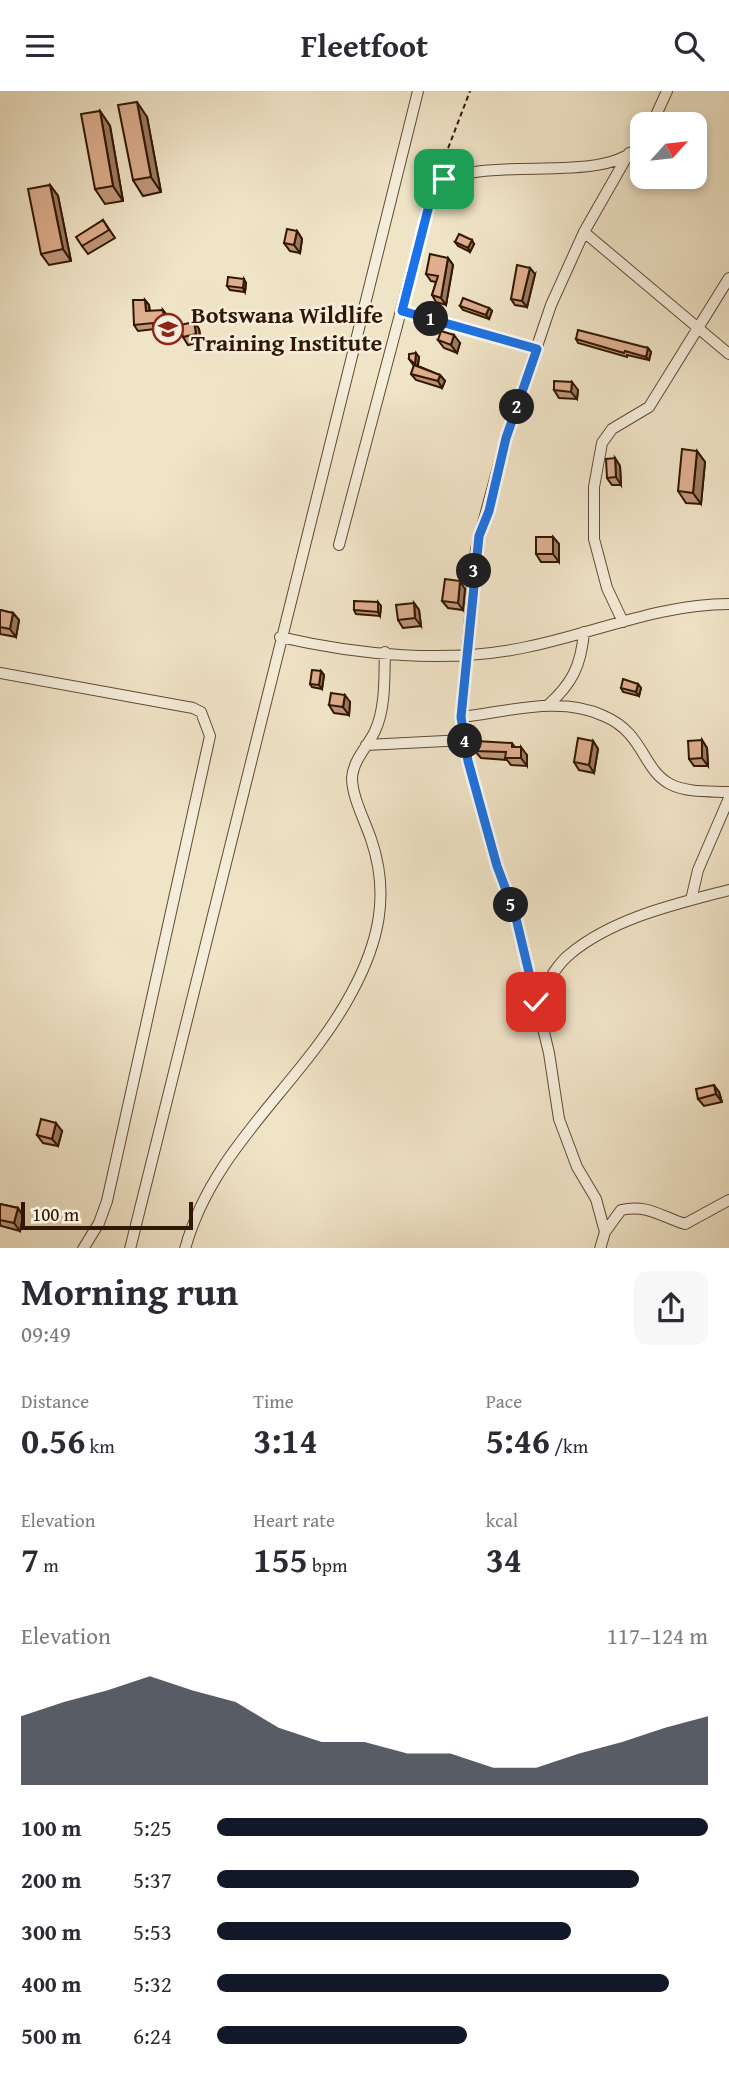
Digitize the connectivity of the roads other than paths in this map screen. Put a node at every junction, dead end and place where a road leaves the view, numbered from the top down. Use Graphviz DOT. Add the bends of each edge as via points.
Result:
graph roads {
  1 [pos="418,91"];
  2 [pos="667,91"];
  3 [pos="657,112"];
  4 [pos="629,153"];
  5 [pos="584,232"];
  6 [pos="729,278"];
  7 [pos="402,311"];
  8 [pos="698,326"];
  9 [pos="537,349"];
  10 [pos="729,354"];
  11 [pos="339,545"];
  12 [pos="729,604"];
  13 [pos="623,622"];
  14 [pos="584,632"];
  15 [pos="280,637"];
  16 [pos="385,652"];
  17 [pos="464,655"];
  18 [pos="0,673"];
  19 [pos="547,706"];
  20 [pos="461,717"];
  21 [pos="465,740"];
  22 [pos="366,745"];
  23 [pos="729,792"];
  24 [pos="729,798"];
  25 [pos="729,890"];
  26 [pos="691,900"];
  27 [pos="536,1002"];
  28 [pos="729,1200"];
  29 [pos="605,1232"];
  30 [pos="83,1248"];
  31 [pos="130,1248"];
  32 [pos="185,1248"];
  33 [pos="600,1248"];
  1 -- 15 [label="street"];
  2 -- 3 [label="street"];
  4 -- 5 [label="street"];
  4 -- 7 [label="street" via="609,163 459,174 434,186"];
  5 -- 8 [label="street"];
  5 -- 9 [label="street"];
  6 -- 8 [label="street"];
  7 -- 9 [label="street"];
  7 -- 11 [label="street"];
  8 -- 10 [label="street"];
  8 -- 13 [label="street" via="649,408 612,429 602,443 594,487 594,539 607,587"];
  9 -- 17 [label="street" via="479,536"];
  12 -- 13 [label="street" via="684,606"];
  13 -- 14 [label="street"];
  14 -- 17 [label="street" via="528,647"];
  14 -- 19 [label="street" via="576,674"];
  15 -- 16 [label="street" via="326,648"];
  15 -- 31 [label="street"];
  16 -- 17 [label="street"];
  16 -- 22 [label="street" via="381,712"];
  17 -- 20 [label="street"];
  18 -- 30 [label="street" via="193,708 201,712 210,736 107,1201"];
  19 -- 20 [label="street"];
  19 -- 23 [label="street" via="580,707 623,726 638,741 655,772 671,784"];
  20 -- 21 [label="street"];
  21 -- 22 [label="street"];
  21 -- 27 [label="street"];
  22 -- 32 [label="street" via="352,779 378,864 379,930 374,945 329,1033 220,1168"];
  24 -- 26 [label="street" via="698,870"];
  25 -- 26 [label="street"];
  26 -- 27 [label="street" via="634,918 569,954"];
  27 -- 29 [label="street" via="559,1119 577,1167 596,1199"];
  28 -- 29 [label="street" via="685,1224 652,1208 621,1210"];
  29 -- 33 [label="street"];
}
